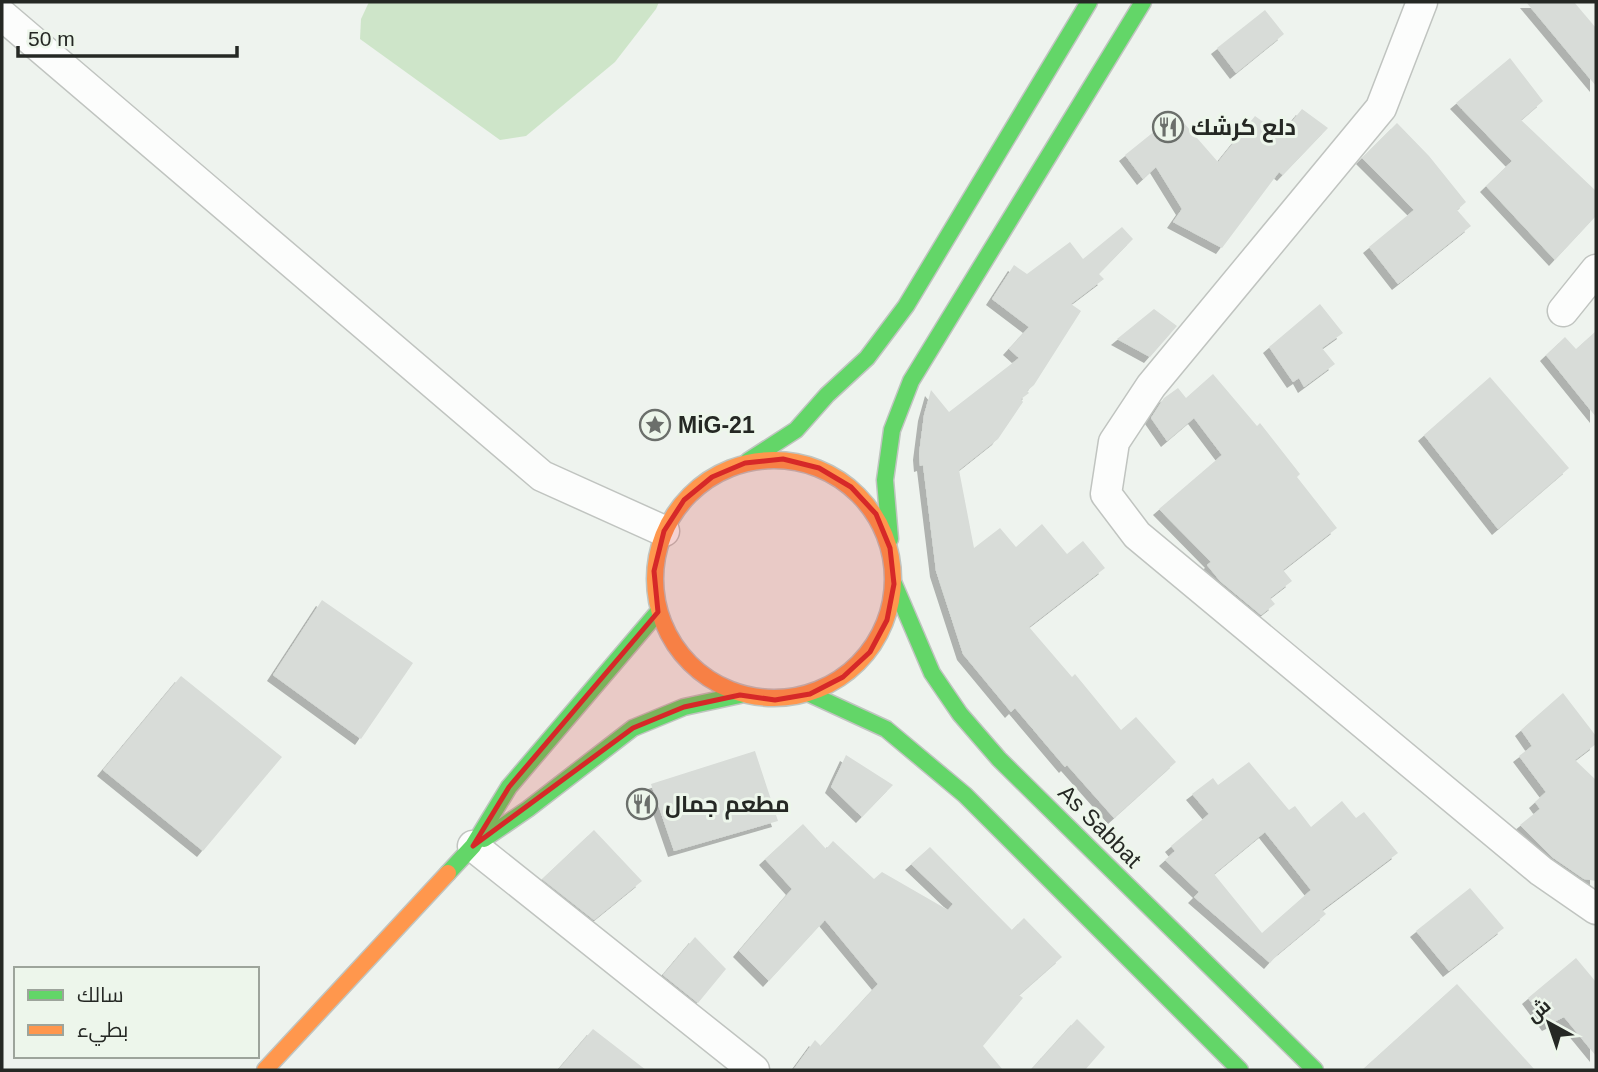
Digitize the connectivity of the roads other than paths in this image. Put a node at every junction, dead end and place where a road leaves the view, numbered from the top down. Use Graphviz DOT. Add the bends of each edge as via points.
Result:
graph roads {
  1 [pos="1089,2"];
  2 [pos="1143,2"];
  3 [pos="1422,2"];
  4 [pos="2,15"];
  5 [pos="1596,270"];
  6 [pos="1563,311"];
  7 [pos="746,463"];
  8 [pos="664,531"];
  9 [pos="890,548"];
  10 [pos="894,584"];
  11 [pos="658,612"];
  12 [pos="810,694"];
  13 [pos="740,695"];
  14 [pos="473,846"];
  15 [pos="1596,908"];
  16 [pos="265,1070"];
  17 [pos="754,1070"];
  18 [pos="1240,1070"];
  19 [pos="1315,1070"];
  1 -- 7 [label="main road" via="883,337 796,430"];
  2 -- 9 [label="main road" via="911,381 892,430 885,480"];
  3 -- 15 [label="street" via="1381,108 1151,386 1114,442 1106,494 1137,535 1541,871"];
  4 -- 8 [label="street" via="542,476"];
  5 -- 6 [label="street"];
  7 -- 8 [label="main road" via="712,477 684,500"];
  7 -- 9 [label="main road" via="783,459 819,468 851,486 876,514"];
  8 -- 11 [label="main road" via="654,571"];
  9 -- 10 [label="main road"];
  10 -- 12 [label="main road" via="887,620 870,652 843,677"];
  10 -- 19 [label="main road, As Sabbat" via="932,673 960,714 999,759"];
  11 -- 13 [label="main road" via="675,649 704,677"];
  11 -- 14 [label="main road" via="509,787"];
  12 -- 13 [label="main road" via="775,700"];
  12 -- 18 [label="main road" via="886,729 925,760"];
  13 -- 14 [label="main road" via="684,707 633,728"];
  14 -- 16 [label="main road"];
  14 -- 17 [label="street"];
}
